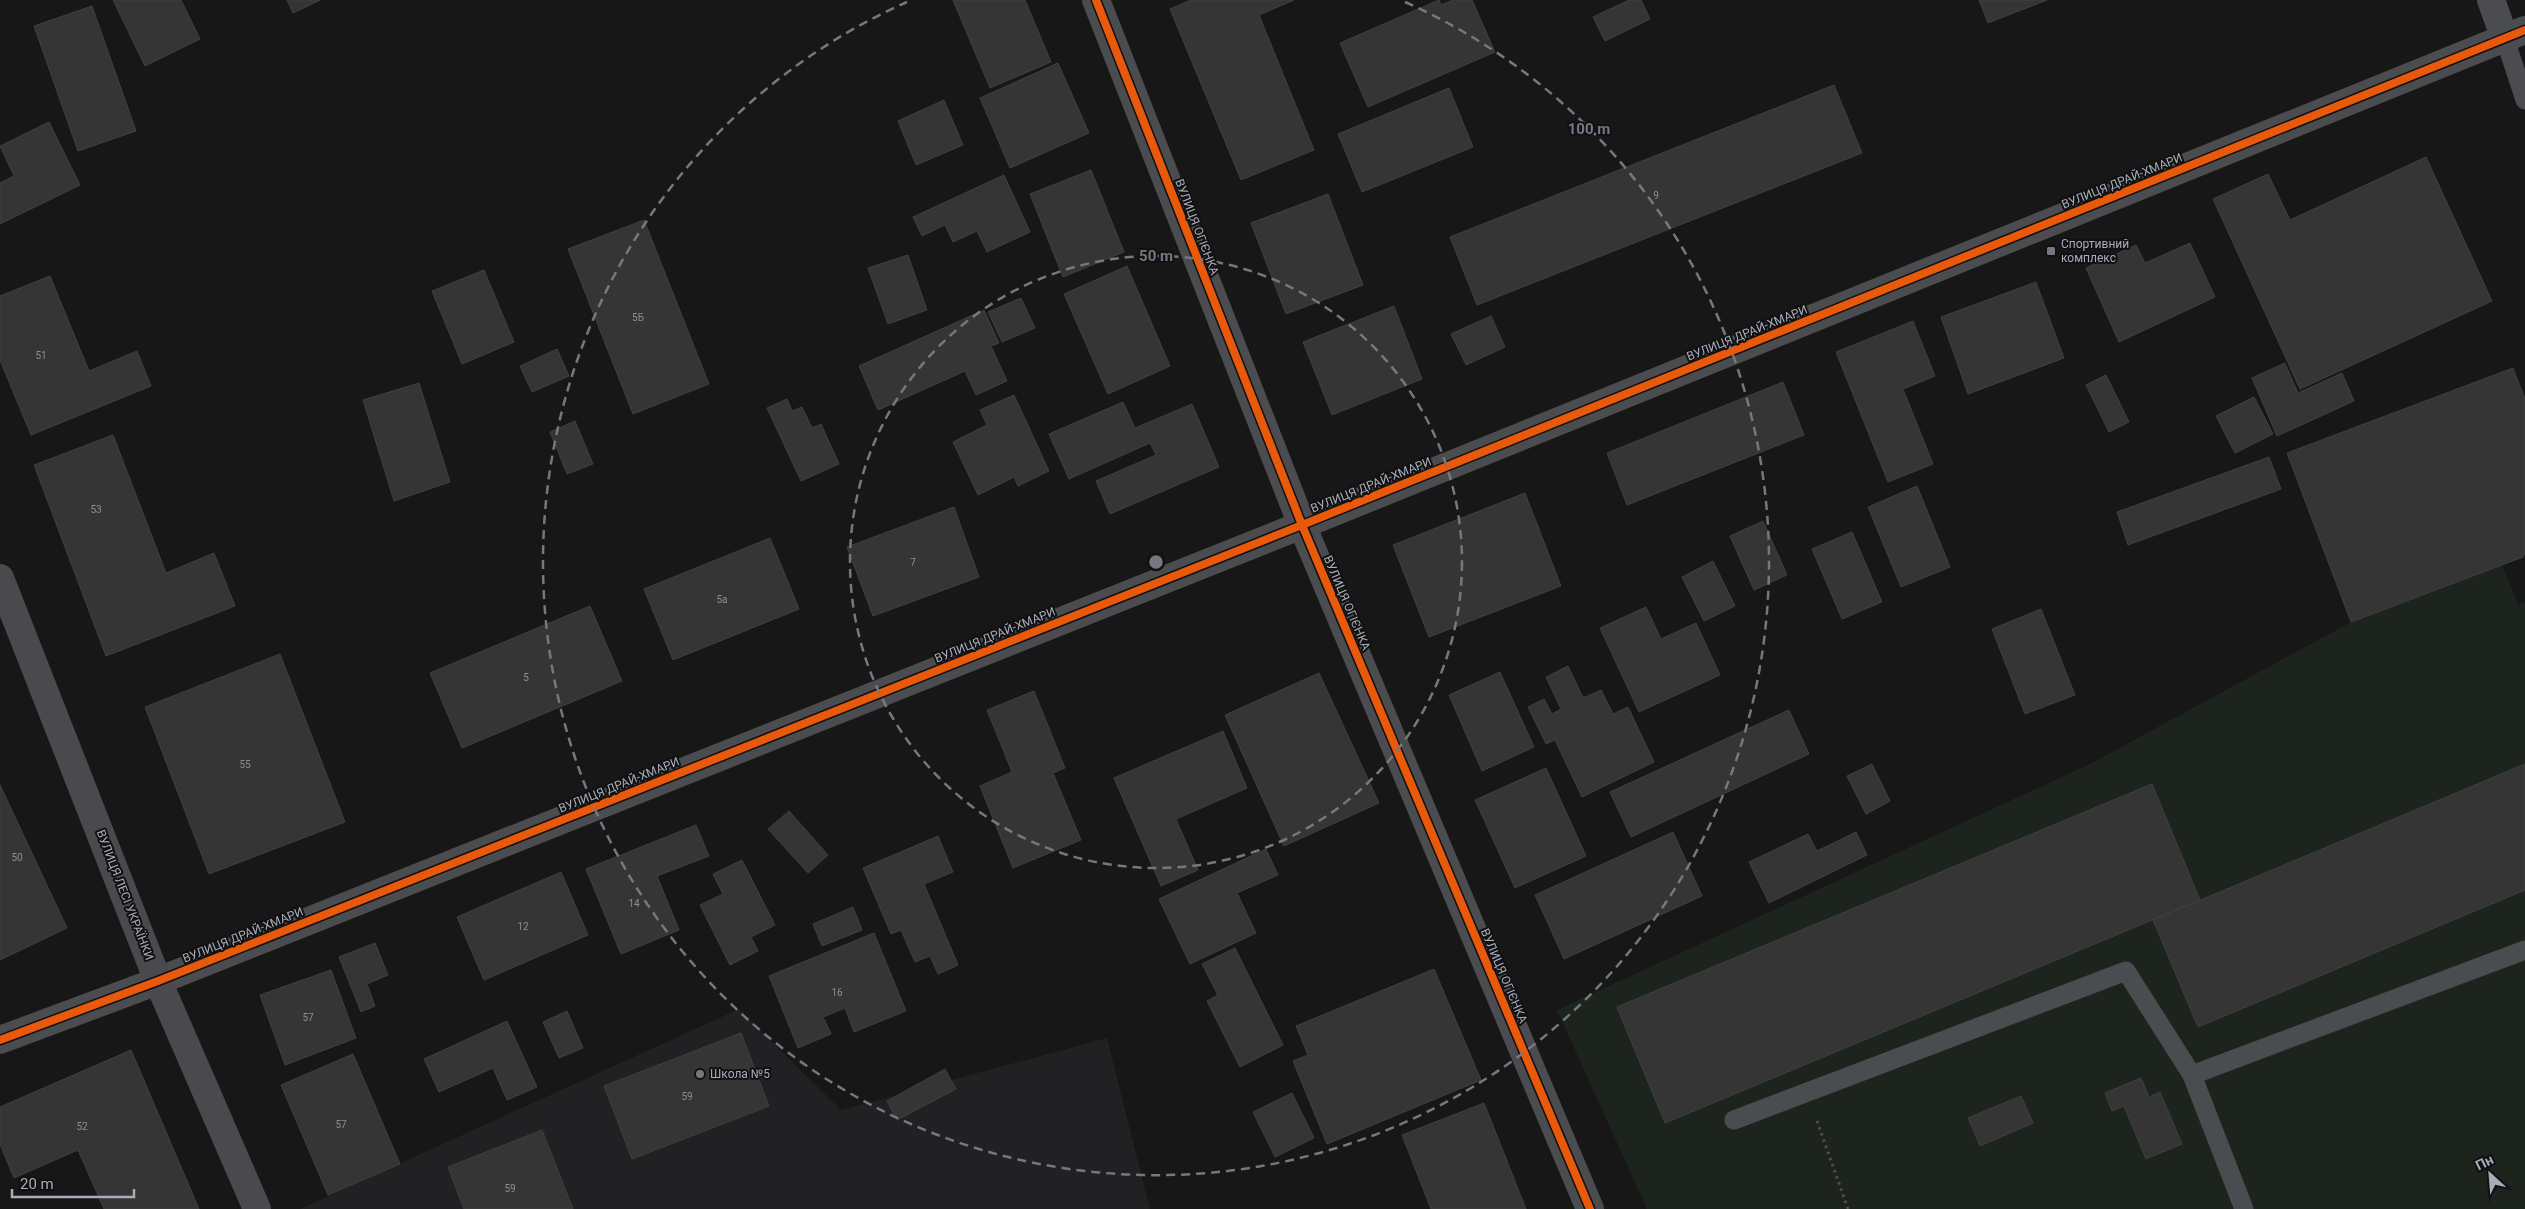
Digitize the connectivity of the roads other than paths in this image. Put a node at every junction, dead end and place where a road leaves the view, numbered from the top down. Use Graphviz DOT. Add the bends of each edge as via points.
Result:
graph roads {
  1 [pos="1096,0"];
  2 [pos="2491,0"];
  3 [pos="2515,34"];
  4 [pos="2525,100"];
  5 [pos="1302,525"];
  6 [pos="0,578"];
  7 [pos="2525,950"];
  8 [pos="158,981"];
  9 [pos="0,1040"];
  10 [pos="2192,1075"];
  11 [pos="1734,1120"];
  12 [pos="257,1209"];
  13 [pos="1590,1209"];
  14 [pos="2244,1209"];
  1 -- 5 [label="street, ВУЛИЦЯ ОГІЄНКА"];
  2 -- 3 [label="street"];
  3 -- 4 [label="lane"];
  3 -- 5 [label="street, ВУЛИЦЯ ДРАЙ-ХМАРИ"];
  5 -- 8 [label="street, ВУЛИЦЯ ДРАЙ-ХМАРИ"];
  5 -- 13 [label="street, ВУЛИЦЯ ОГІЄНКА"];
  6 -- 8 [label="street, ВУЛИЦЯ ЛЕСІ УКРАЇНКИ"];
  7 -- 10 [label="lane"];
  8 -- 9 [label="street, ВУЛИЦЯ ДРАЙ-ХМАРИ"];
  8 -- 12 [label="street, ВУЛИЦЯ ЛЕСІ УКРАЇНКИ"];
  10 -- 11 [label="lane" via="2126,971"];
  10 -- 14 [label="lane"];
}
